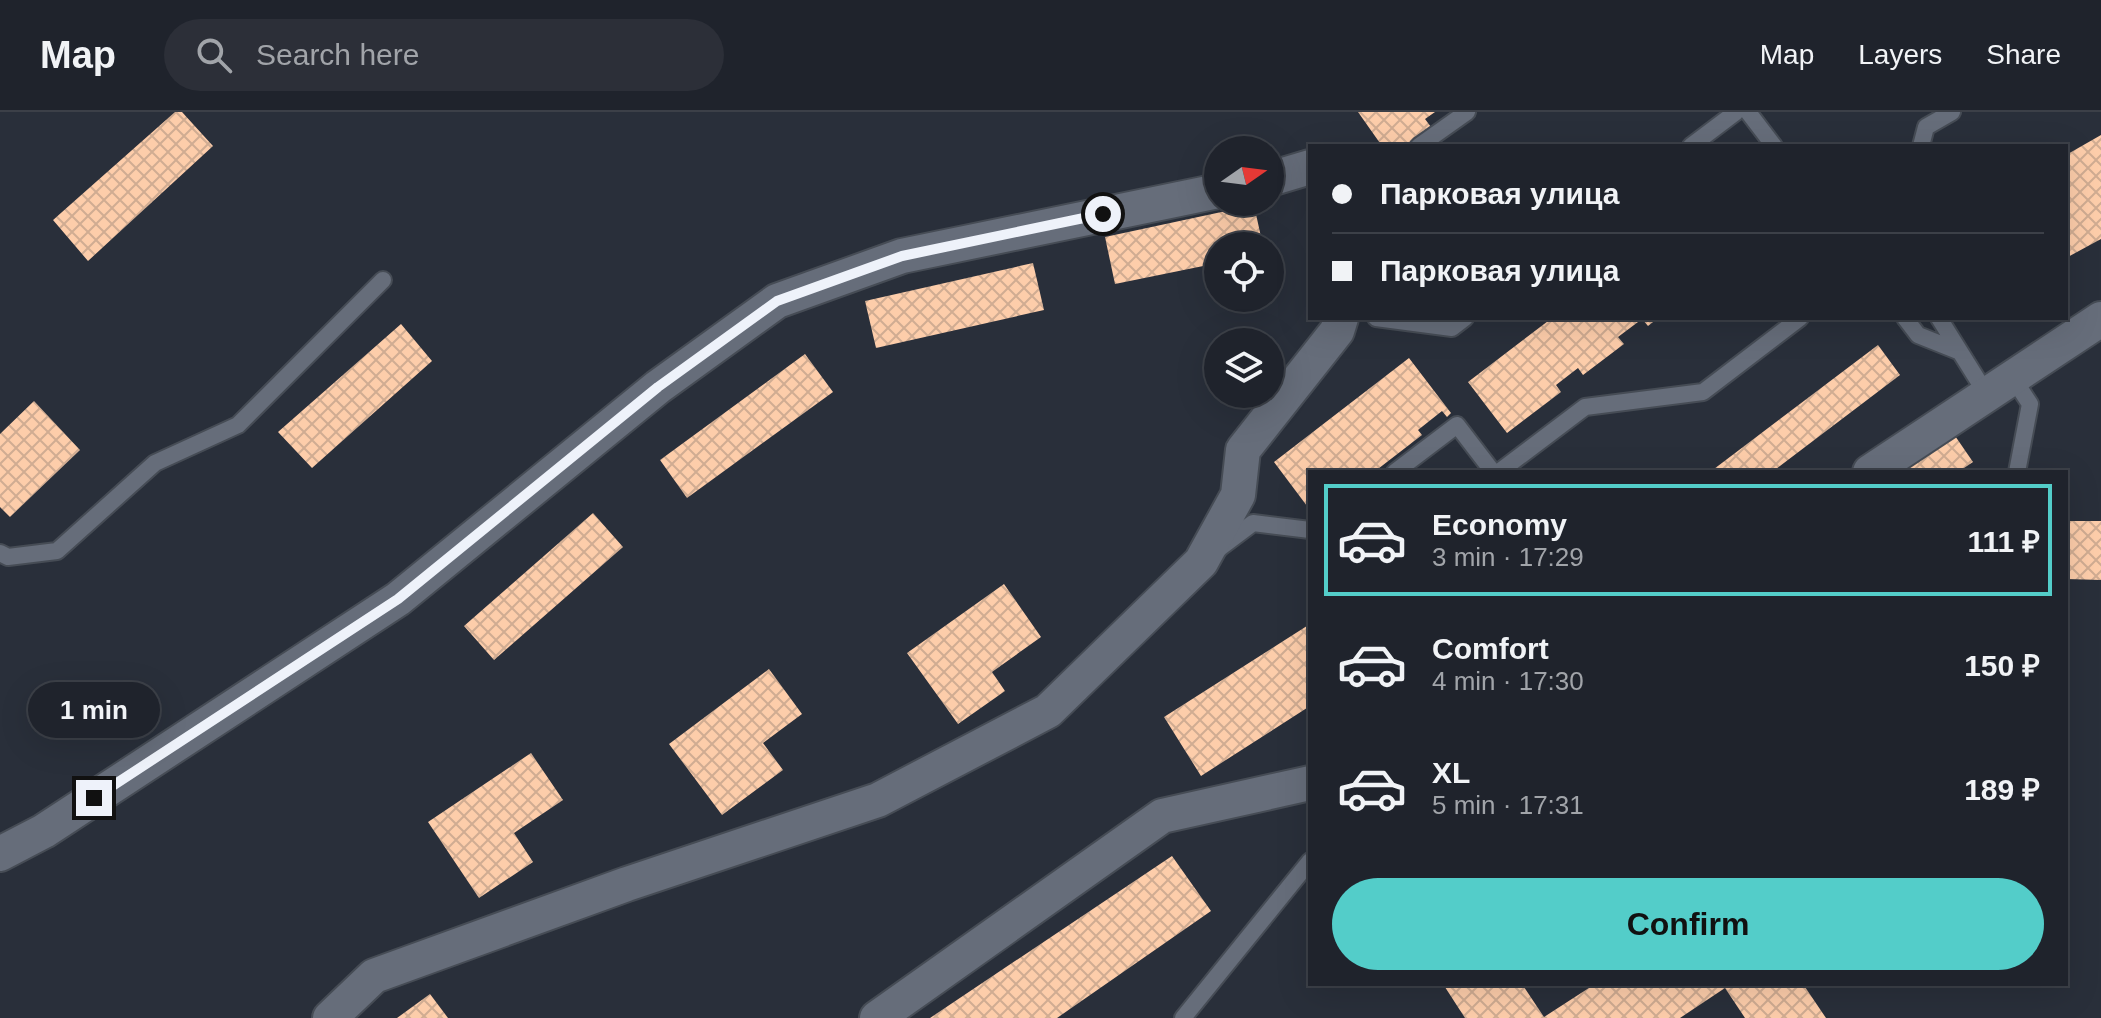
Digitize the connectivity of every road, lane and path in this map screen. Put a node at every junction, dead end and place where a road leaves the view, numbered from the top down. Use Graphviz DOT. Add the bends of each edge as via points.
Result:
graph roads {
  1 [pos="1467,112"];
  2 [pos="1736,112"];
  3 [pos="1748,112"];
  4 [pos="1952,112"];
  5 [pos="1422,144"];
  6 [pos="1694,144"];
  7 [pos="1772,144"];
  8 [pos="1922,144"];
  9 [pos="1308,168"];
  10 [pos="1284,175"];
  11 [pos="1204,194"];
  12 [pos="383,280"];
  13 [pos="2101,319"];
  14 [pos="1340,320"];
  15 [pos="1391,320"];
  16 [pos="1462,320"];
  17 [pos="1797,320"];
  18 [pos="1907,320"];
  19 [pos="1940,320"];
  20 [pos="1958,351"];
  21 [pos="2000,387"];
  22 [pos="1398,470"];
  23 [pos="1491,470"];
  24 [pos="1502,470"];
  25 [pos="1873,470"];
  26 [pos="2017,470"];
  27 [pos="1308,530"];
  28 [pos="0,553"];
  29 [pos="1201,562"];
  30 [pos="1308,783"];
  31 [pos="0,854"];
  32 [pos="1308,863"];
  33 [pos="330,1018"];
  34 [pos="877,1018"];
  35 [pos="1183,1018"];
  1 -- 5 [label="lane"];
  2 -- 6 [label="lane"];
  3 -- 7 [label="lane"];
  4 -- 8 [label="lane" via="1926,127"];
  9 -- 10 [label="street"];
  11 -- 31 [label="street" via="902,256 777,301 658,387 398,599 44,831"];
  12 -- 28 [label="lane" via="238,425 155,463 57,551 8,557"];
  13 -- 21 [label="street"];
  14 -- 29 [label="street" via="1243,450 1238,495"];
  15 -- 16 [label="lane" via="1452,328"];
  17 -- 24 [label="lane" via="1703,392 1585,407"];
  18 -- 20 [label="lane" via="1918,335"];
  19 -- 20 [label="lane"];
  20 -- 21 [label="lane"];
  21 -- 25 [label="street"];
  21 -- 26 [label="lane" via="2030,404"];
  22 -- 23 [label="lane" via="1457,425"];
  27 -- 29 [label="lane" via="1253,523"];
  29 -- 33 [label="street" via="1048,711 878,800 374,976"];
  30 -- 34 [label="street" via="1162,816"];
  32 -- 35 [label="lane"];
}
